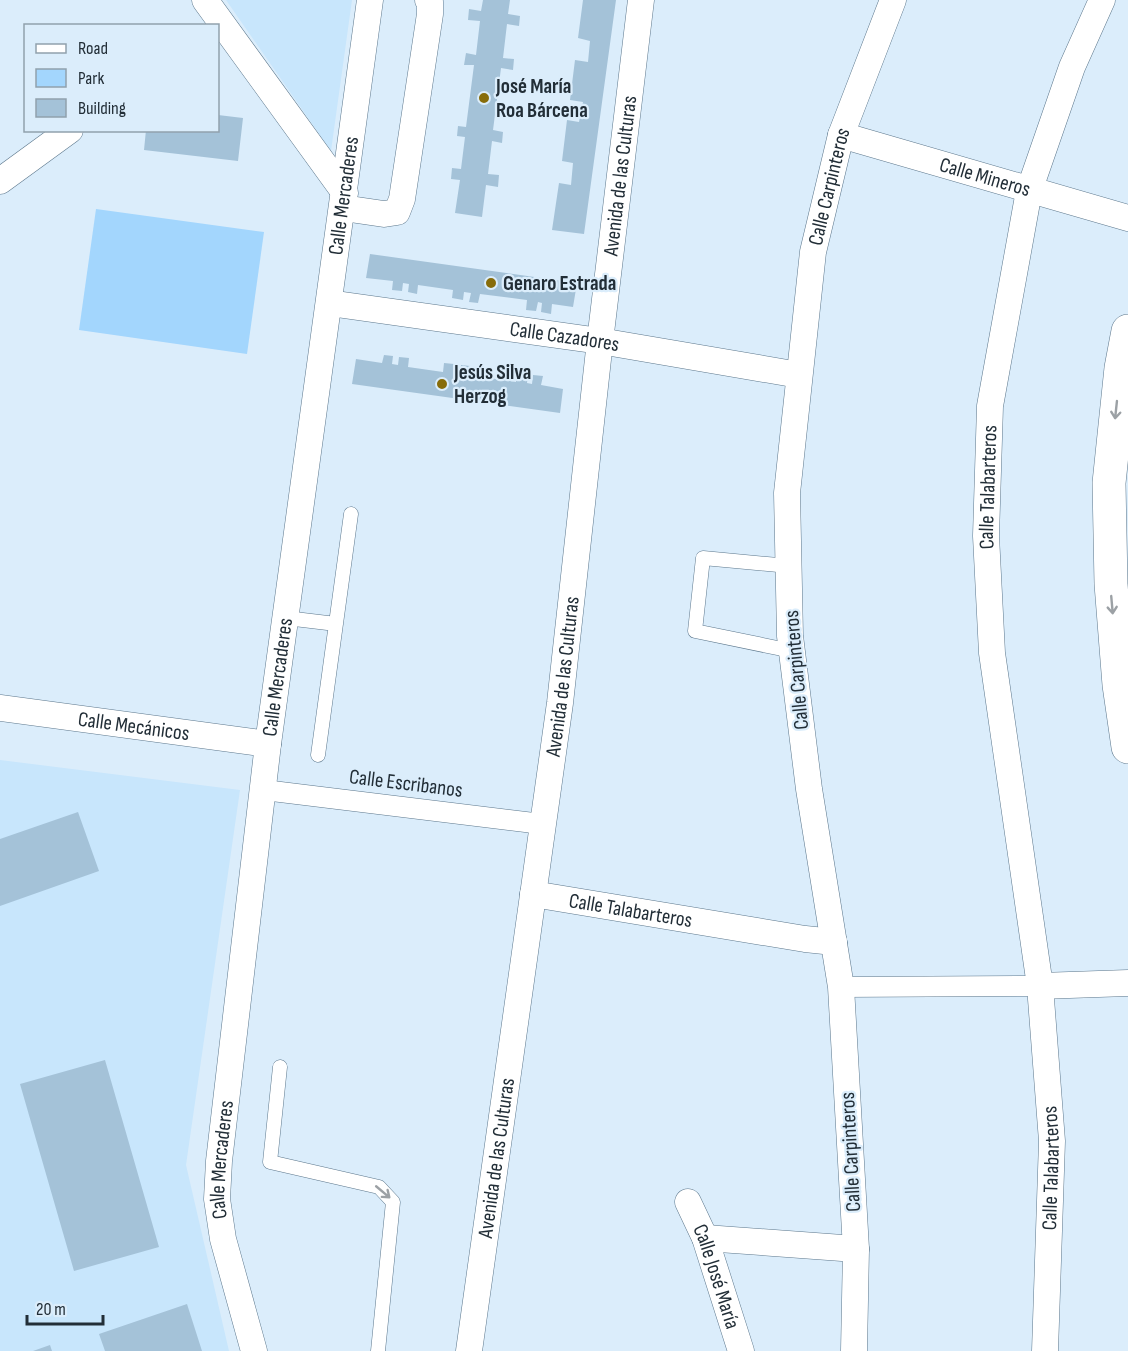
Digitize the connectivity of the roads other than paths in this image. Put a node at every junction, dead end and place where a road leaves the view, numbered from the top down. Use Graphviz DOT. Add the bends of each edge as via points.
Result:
graph roads {
  1 [pos="205,0"];
  2 [pos="370,0"];
  3 [pos="428,0"];
  4 [pos="641,0"];
  5 [pos="1102,0"];
  6 [pos="887,1"];
  7 [pos="219,24"];
  8 [pos="67,132"];
  9 [pos="841,135"];
  10 [pos="0,181"];
  11 [pos="1029,190"];
  12 [pos="344,200"];
  13 [pos="1128,218"];
  14 [pos="329,303"];
  15 [pos="1128,332"];
  16 [pos="600,341"];
  17 [pos="799,375"];
  18 [pos="351,514"];
  19 [pos="789,566"];
  20 [pos="286,618"];
  21 [pos="336,624"];
  22 [pos="792,651"];
  23 [pos="0,708"];
  24 [pos="268,744"];
  25 [pos="1128,747"];
  26 [pos="318,755"];
  27 [pos="264,790"];
  28 [pos="542,824"];
  29 [pos="533,894"];
  30 [pos="834,942"];
  31 [pos="1128,983"];
  32 [pos="1040,986"];
  33 [pos="841,987"];
  34 [pos="280,1067"];
  35 [pos="688,1202"];
  36 [pos="705,1238"];
  37 [pos="856,1249"];
  38 [pos="254,1351"];
  39 [pos="378,1351"];
  40 [pos="469,1351"];
  41 [pos="741,1351"];
  42 [pos="854,1351"];
  43 [pos="1045,1351"];
  1 -- 7 [label="street"];
  2 -- 12 [label="street, Calle Mercaderes"];
  3 -- 12 [label="street" via="430,14 397,212 384,214"];
  4 -- 16 [label="street, Avenida de las Culturas"];
  5 -- 11 [label="street, Calle Talabarteros" via="1072,67"];
  6 -- 9 [label="street, Calle Carpinteros"];
  7 -- 12 [label="street"];
  8 -- 10 [label="street"];
  9 -- 11 [label="street, Calle Mineros"];
  9 -- 17 [label="street, Calle Carpinteros" via="813,252"];
  11 -- 13 [label="street, Calle Mineros"];
  11 -- 32 [label="street, Calle Talabarteros" via="990,406 986,536 992,652"];
  12 -- 14 [label="street, Calle Mercaderes"];
  14 -- 16 [label="street, Calle Cazadores"];
  14 -- 20 [label="street, Calle Mercaderes"];
  15 -- 25 [label="street, one-way" via="1109,483 1110,585"];
  16 -- 17 [label="street, Calle Cazadores"];
  16 -- 28 [label="street, Avenida de las Culturas" via="560,703"];
  17 -- 19 [label="street, Calle Carpinteros" via="787,493"];
  18 -- 21 [label="lane"];
  19 -- 22 [label="street, Calle Carpinteros"];
  19 -- 22 [label="lane" via="703,558 695,631"];
  20 -- 21 [label="lane"];
  20 -- 24 [label="street, Calle Mercaderes"];
  21 -- 26 [label="lane"];
  22 -- 30 [label="street, Calle Carpinteros"];
  23 -- 24 [label="street, Calle Mecánicos"];
  24 -- 27 [label="street, Calle Mercaderes"];
  27 -- 28 [label="street, Calle Escribanos"];
  27 -- 38 [label="street, Calle Mercaderes" via="217,1199 223,1239"];
  28 -- 29 [label="street, Avenida de las Culturas"];
  29 -- 30 [label="street, Calle Talabarteros"];
  29 -- 40 [label="street, Avenida de las Culturas"];
  30 -- 33 [label="street, Calle Carpinteros"];
  31 -- 32 [label="street"];
  32 -- 33 [label="street"];
  32 -- 43 [label="street, Calle Talabarteros" via="1052,1141"];
  33 -- 37 [label="street, Calle Carpinteros"];
  34 -- 39 [label="lane, one-way" via="270,1162 379,1187 393,1202"];
  35 -- 36 [label="street, Calle José María"];
  36 -- 37 [label="street"];
  36 -- 41 [label="street, Calle José María"];
  37 -- 42 [label="street, Calle Carpinteros"];
}
